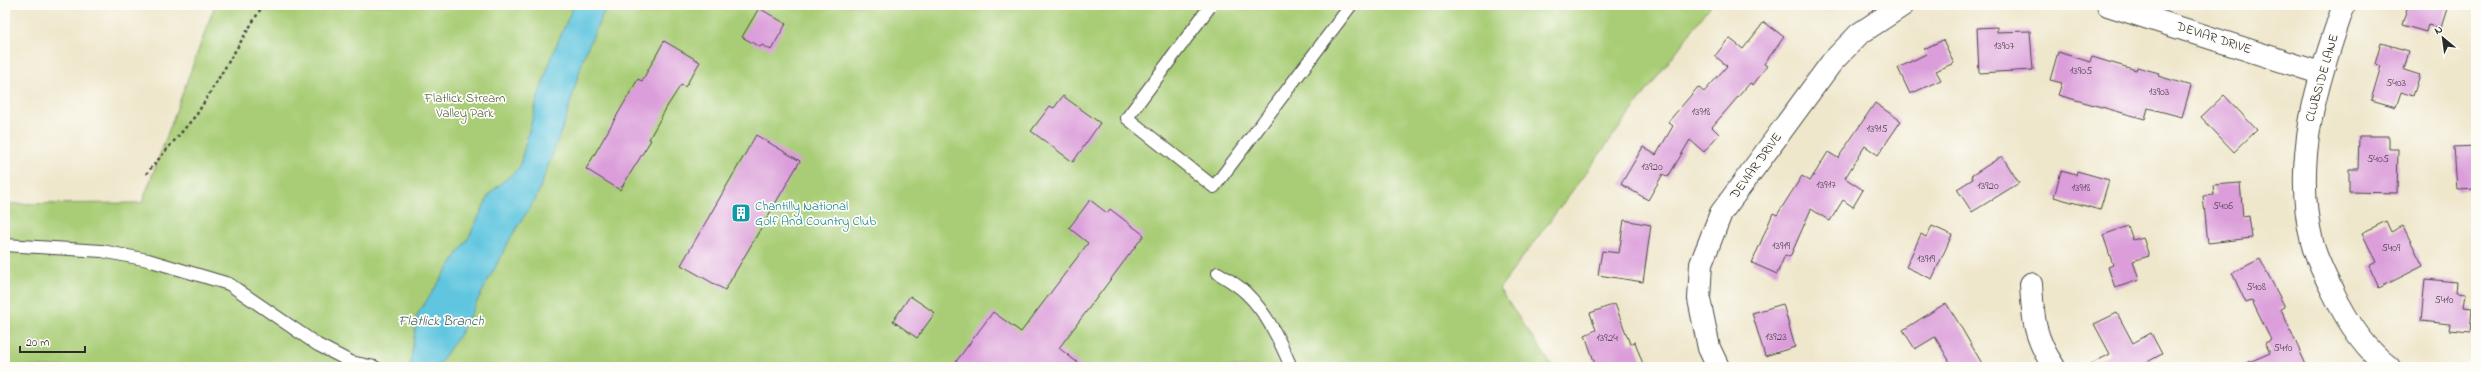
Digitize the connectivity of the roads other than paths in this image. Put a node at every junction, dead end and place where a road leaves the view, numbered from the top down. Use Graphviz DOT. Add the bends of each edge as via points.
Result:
graph roads {
  1 [pos="1210,5"];
  2 [pos="1351,5"];
  3 [pos="1903,5"];
  4 [pos="2108,5"];
  5 [pos="2344,5"];
  6 [pos="2320,73"];
  7 [pos="5,245"];
  8 [pos="1218,273"];
  9 [pos="2031,284"];
  10 [pos="375,367"];
  11 [pos="1291,367"];
  12 [pos="1718,367"];
  13 [pos="2054,367"];
  14 [pos="2389,367"];
  1 -- 2 [label="lane" via="1127,118 1214,188"];
  3 -- 12 [label="street, DEVIAR DRIVE" via="1859,34 1832,62 1721,213 1701,264 1699,299 1709,348"];
  4 -- 6 [label="street, DEVIAR DRIVE"];
  5 -- 6 [label="street, CLUBSIDE LANE"];
  6 -- 14 [label="street, CLUBSIDE LANE" via="2308,125 2304,173 2307,220 2312,243 2340,308 2367,345"];
  7 -- 10 [label="lane" via="102,251 148,260 229,284 318,345 351,362"];
  8 -- 11 [label="lane" via="1246,293 1262,313 1281,343"];
  9 -- 13 [label="street" via="2034,327 2044,352"];
}
